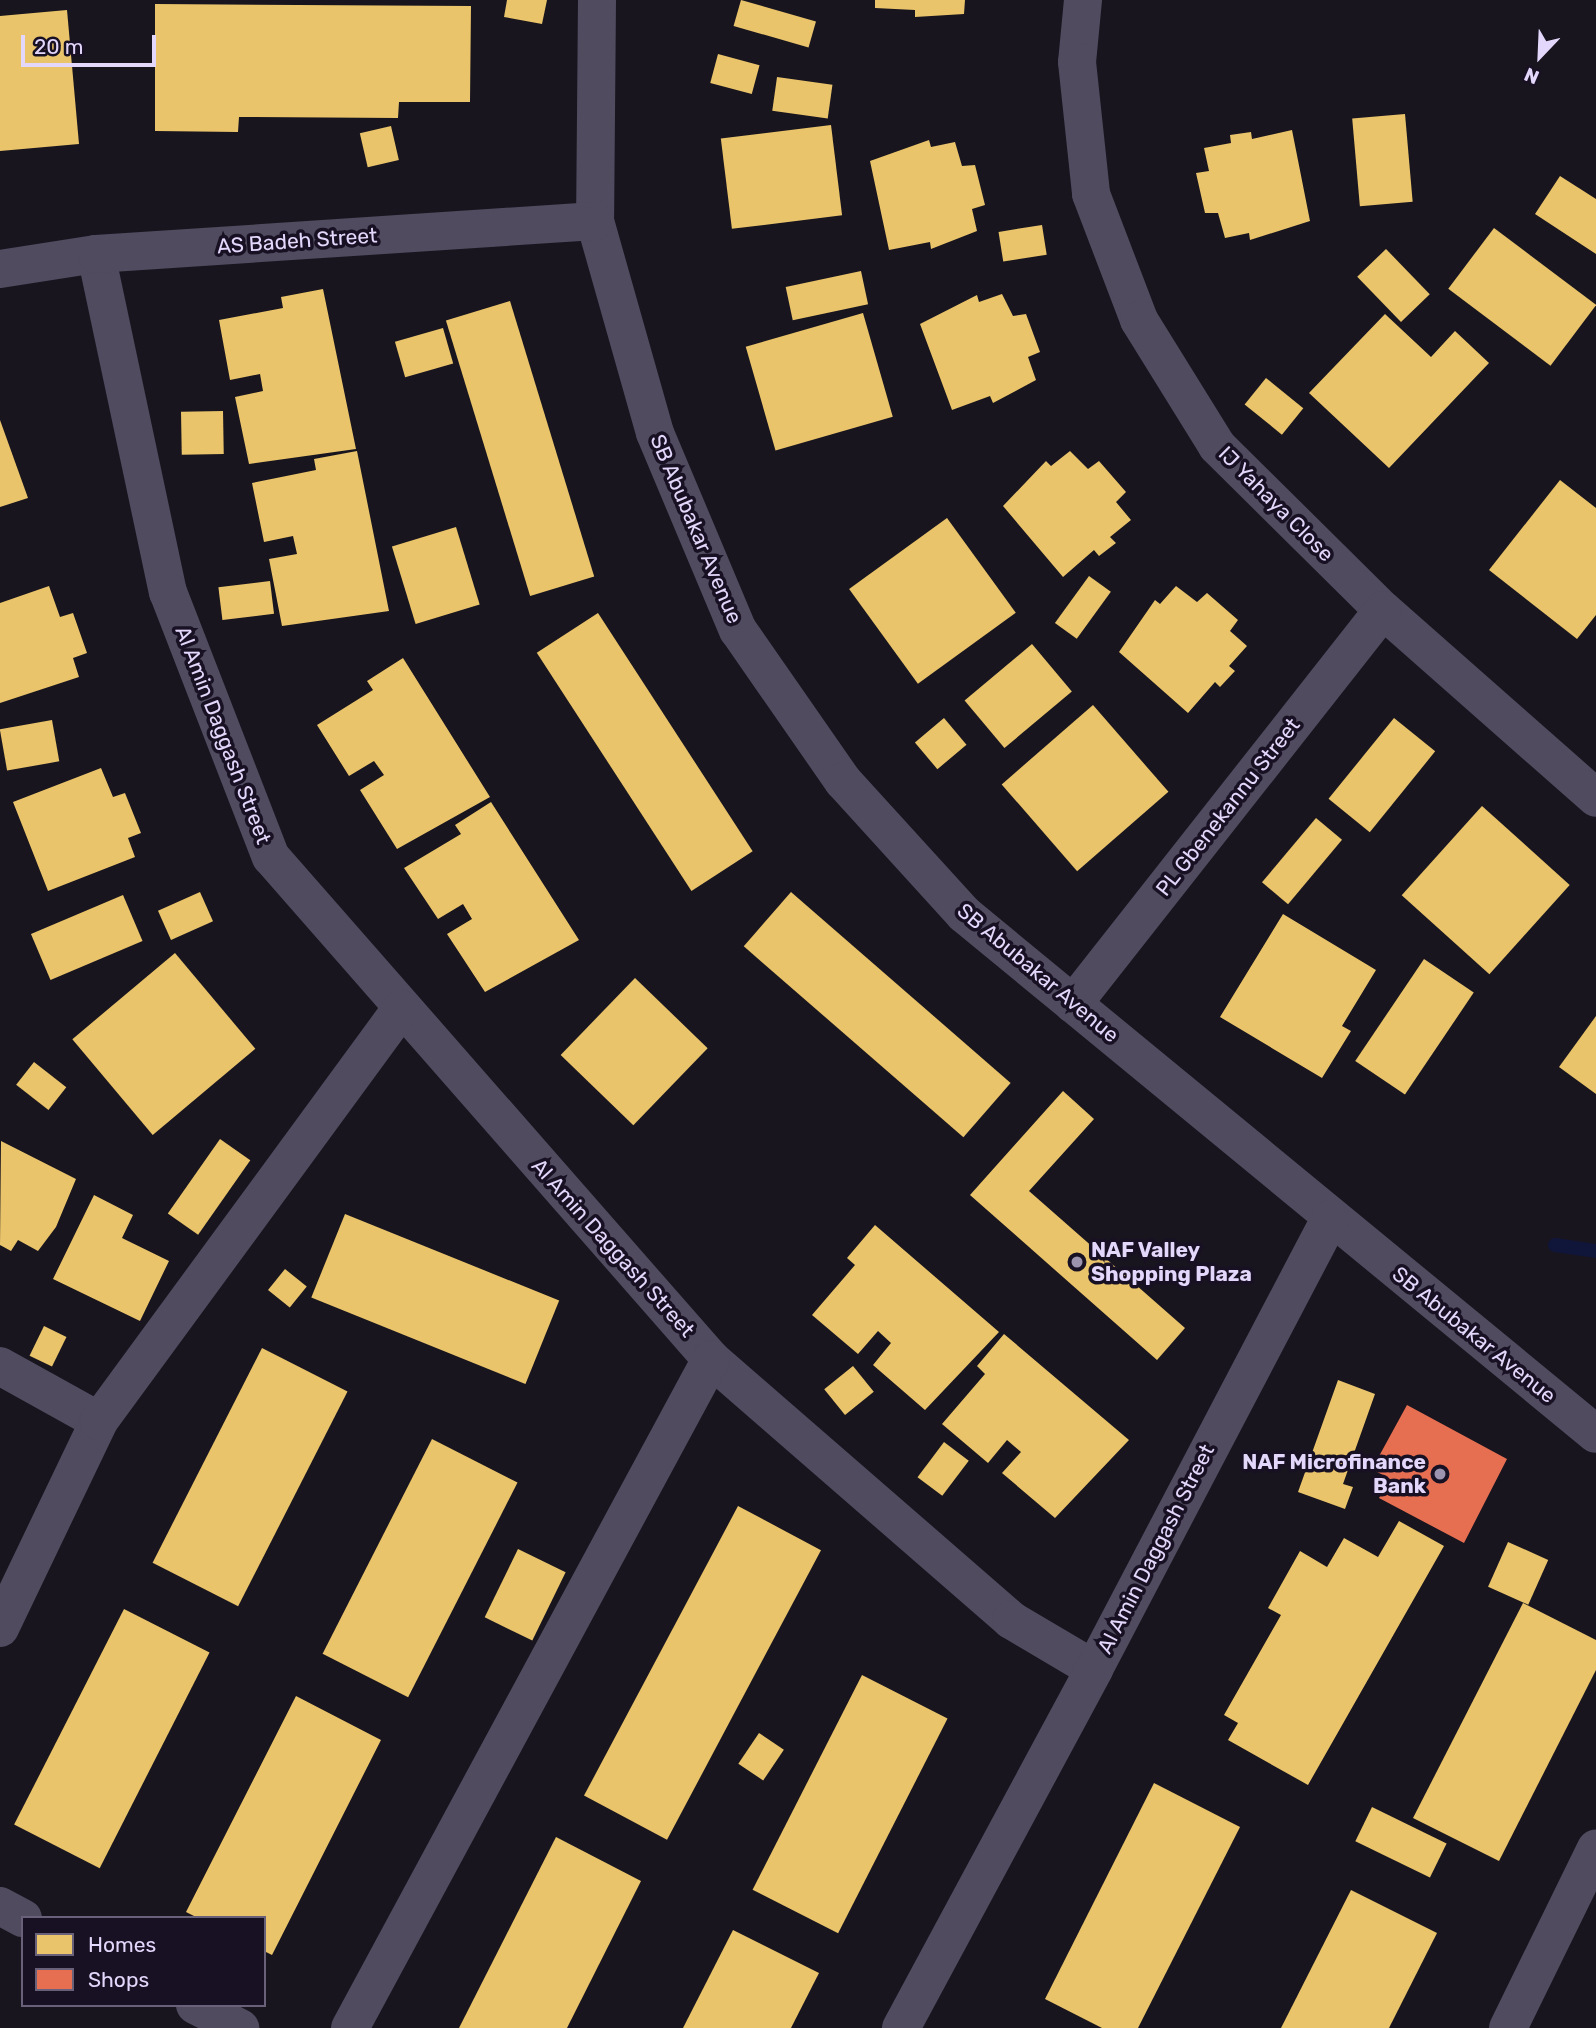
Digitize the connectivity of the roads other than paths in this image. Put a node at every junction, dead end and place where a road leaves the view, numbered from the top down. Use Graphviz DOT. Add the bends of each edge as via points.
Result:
graph roads {
  1 [pos="597,0"];
  2 [pos="1083,0"];
  3 [pos="595,221"];
  4 [pos="96,254"];
  5 [pos="0,270"];
  6 [pos="1383,610"];
  7 [pos="1596,798"];
  8 [pos="1073,1004"];
  9 [pos="401,1009"];
  10 [pos="1329,1219"];
  11 [pos="711,1359"];
  12 [pos="0,1366"];
  13 [pos="99,1421"];
  14 [pos="1596,1434"];
  15 [pos="0,1628"];
  16 [pos="1094,1669"];
  17 [pos="1596,1848"];
  18 [pos="0,1906"];
  19 [pos="21,1917"];
  20 [pos="199,2007"];
  21 [pos="240,2028"];
  22 [pos="350,2028"];
  23 [pos="901,2028"];
  24 [pos="1508,2028"];
  1 -- 3 [label="street, SB Abubakar Avenue"];
  2 -- 6 [label="street, IJ Yahaya Close" via="1076,62 1091,194 1139,320 1217,446"];
  3 -- 4 [label="street, AS Badeh Street"];
  3 -- 8 [label="street, SB Abubakar Avenue" via="655,433 738,630 843,781 964,914"];
  4 -- 5 [label="street, AS Badeh Street"];
  4 -- 9 [label="street, Al Amin Daggash Street" via="168,592 271,857"];
  6 -- 7 [label="street, IJ Yahaya Close"];
  6 -- 8 [label="street, PL Gbenekannu Street"];
  8 -- 10 [label="street, SB Abubakar Avenue"];
  9 -- 11 [label="street, Al Amin Daggash Street"];
  9 -- 13 [label="street"];
  10 -- 14 [label="street, SB Abubakar Avenue"];
  10 -- 16 [label="street, Al Amin Daggash Street"];
  11 -- 16 [label="street, Al Amin Daggash Street" via="1011,1619"];
  11 -- 22 [label="street"];
  12 -- 13 [label="street"];
  13 -- 15 [label="street"];
  16 -- 23 [label="street"];
  17 -- 24 [label="street"];
  18 -- 19 [label="street"];
  20 -- 21 [label="street"];
}
